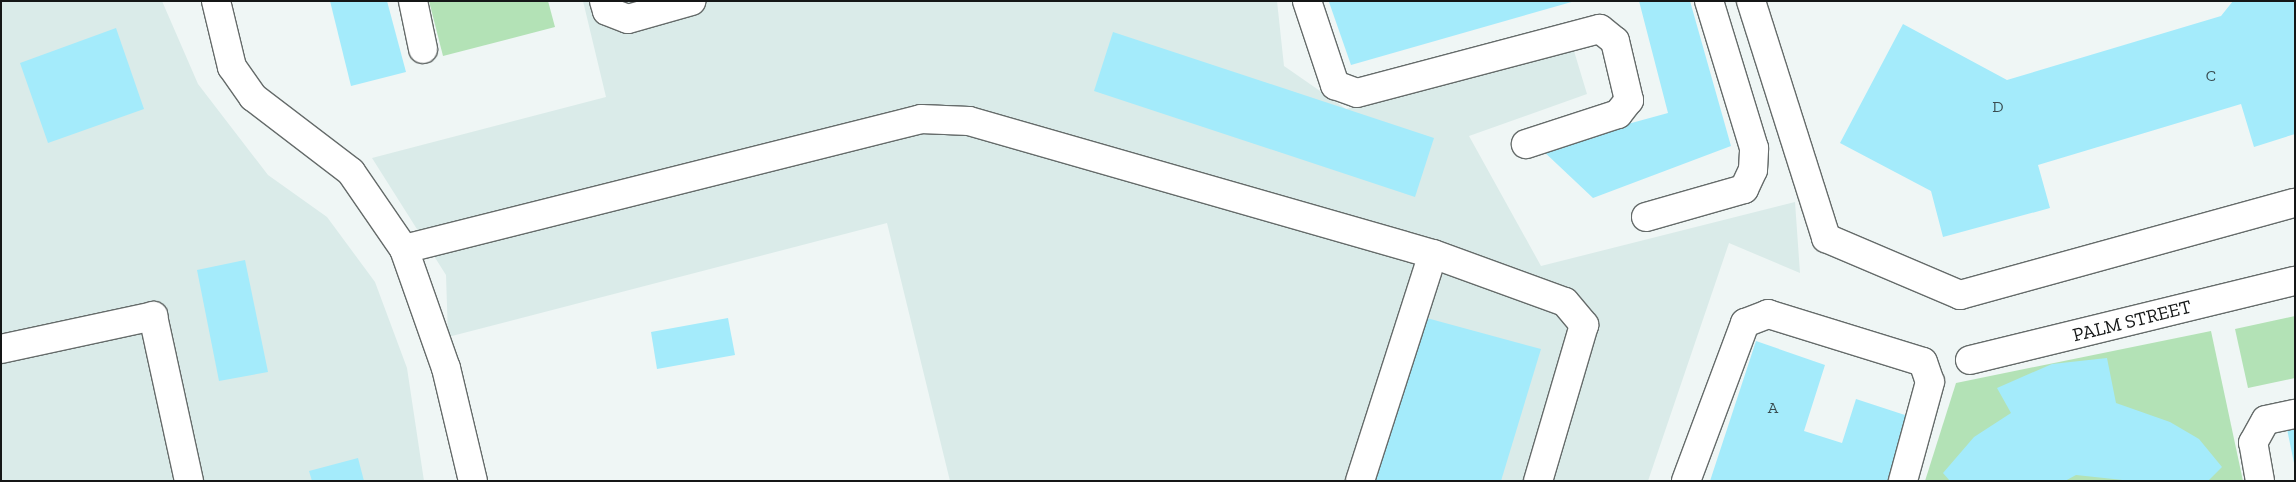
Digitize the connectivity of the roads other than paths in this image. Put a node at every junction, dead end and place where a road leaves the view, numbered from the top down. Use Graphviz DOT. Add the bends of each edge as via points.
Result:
graph roads {
  1 [pos="216,1"];
  2 [pos="413,1"];
  3 [pos="604,1"];
  4 [pos="691,1"];
  5 [pos="1307,1"];
  6 [pos="1709,1"];
  7 [pos="1751,1"];
  8 [pos="423,49"];
  9 [pos="1526,144"];
  10 [pos="2295,202"];
  11 [pos="1646,217"];
  12 [pos="404,249"];
  13 [pos="1433,254"];
  14 [pos="2295,281"];
  15 [pos="1,349"];
  16 [pos="1970,360"];
  17 [pos="2295,414"];
  18 [pos="189,481"];
  19 [pos="473,481"];
  20 [pos="1360,481"];
  21 [pos="1538,481"];
  22 [pos="1686,481"];
  23 [pos="1903,481"];
  24 [pos="2260,481"];
  1 -- 12 [label="street" via="232,66 253,97 351,172"];
  2 -- 8 [label="street"];
  3 -- 4 [label="street" via="607,11 628,19"];
  5 -- 9 [label="street" via="1335,85 1357,93 1600,29 1615,41 1629,100 1618,114"];
  6 -- 11 [label="street" via="1754,148 1753,170 1744,189"];
  7 -- 10 [label="street" via="1826,238 1960,295"];
  12 -- 13 [label="street" via="921,119 969,121"];
  12 -- 19 [label="street" via="446,368"];
  13 -- 20 [label="street"];
  13 -- 21 [label="street" via="1565,302 1584,325"];
  14 -- 16 [label="street, PALM STREET"];
  15 -- 18 [label="street" via="153,316"];
  17 -- 24 [label="street" via="2266,420 2252,443"];
  22 -- 23 [label="street" via="1745,323 1768,314 1923,362 1930,382"];
}
